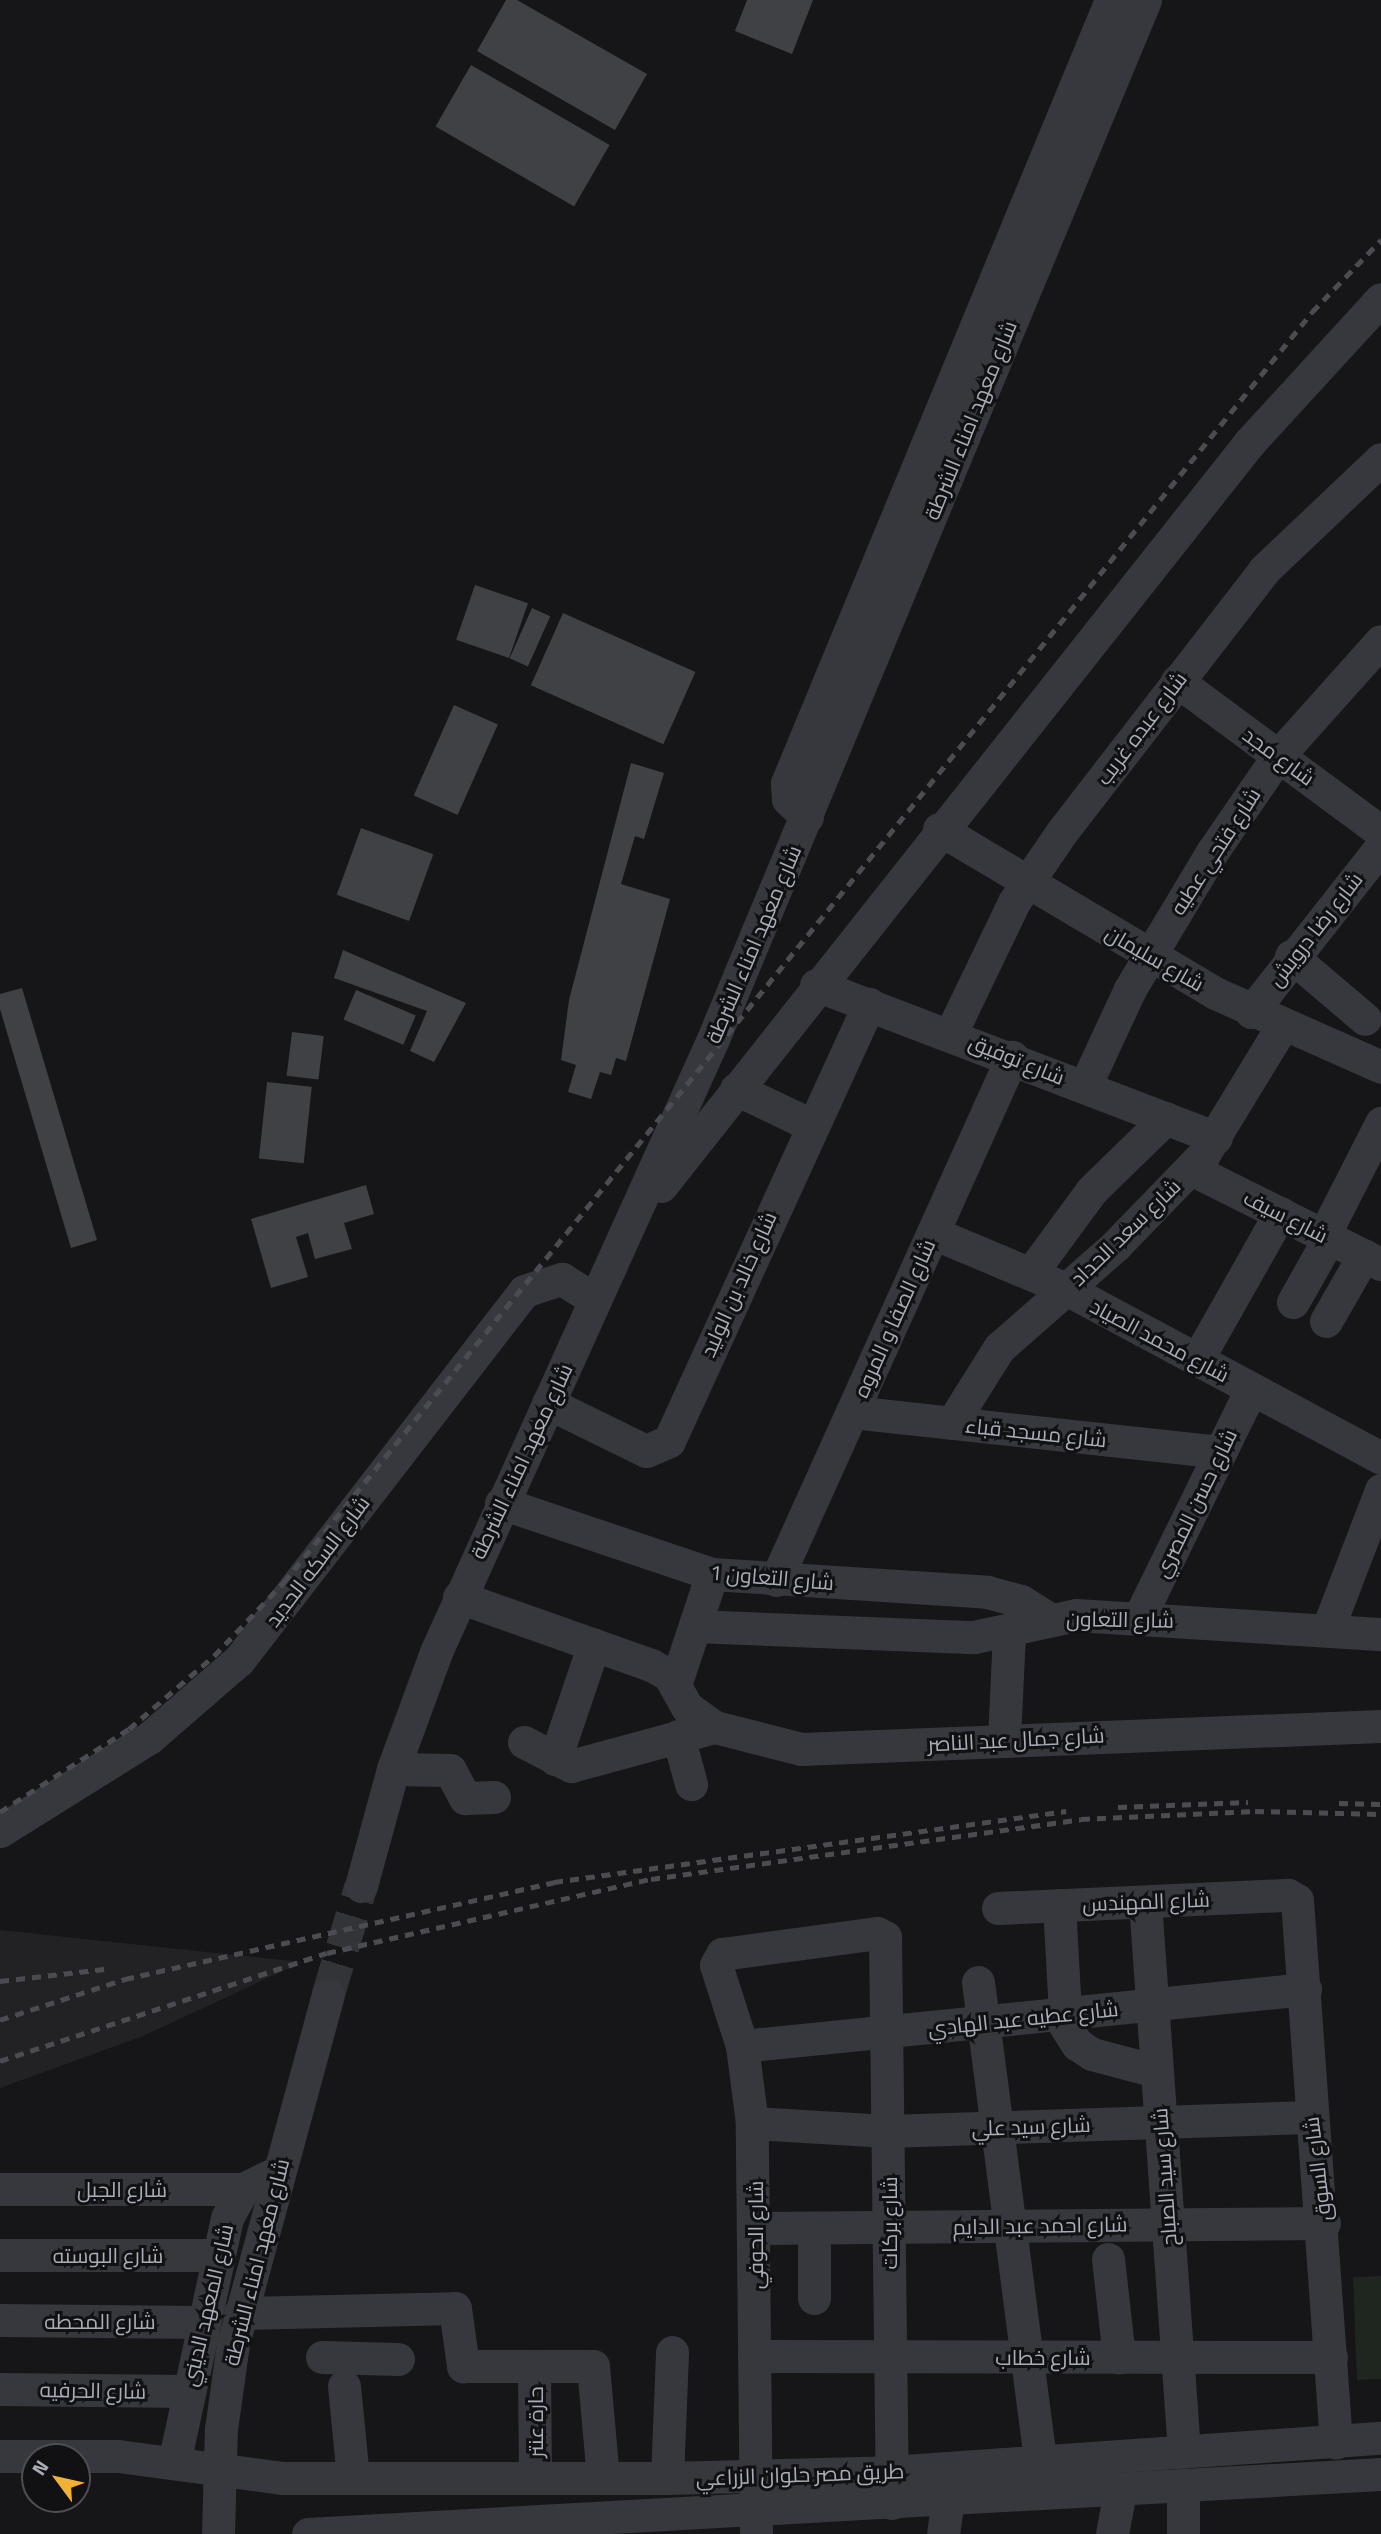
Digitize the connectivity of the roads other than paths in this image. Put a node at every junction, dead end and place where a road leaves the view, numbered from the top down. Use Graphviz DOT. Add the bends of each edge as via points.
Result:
graph roads {
  1 [pos="1111,0"];
  2 [pos="1145,0"];
  3 [pos="1022,256"];
  4 [pos="1381,299"];
  5 [pos="1381,459"];
  6 [pos="1381,641"];
  7 [pos="1177,681"];
  8 [pos="1278,756"];
  9 [pos="939,830"];
  10 [pos="1381,832"];
  11 [pos="1381,847"];
  12 [pos="1026,883"];
  13 [pos="1149,954"];
  14 [pos="1291,956"];
  15 [pos="816,985"];
  16 [pos="869,1004"];
  17 [pos="1251,1012"];
  18 [pos="1366,1019"];
  19 [pos="1282,1026"];
  20 [pos="951,1032"];
  21 [pos="1012,1057"];
  22 [pos="1381,1066"];
  23 [pos="1085,1086"];
  24 [pos="736,1089"];
  25 [pos="1166,1118"];
  26 [pos="1381,1123"];
  27 [pos="809,1124"];
  28 [pos="1216,1138"];
  29 [pos="1191,1169"];
  30 [pos="1280,1213"];
  31 [pos="629,1227"];
  32 [pos="933,1233"];
  33 [pos="1326,1237"];
  34 [pos="1372,1259"];
  35 [pos="1031,1273"];
  36 [pos="1066,1289"];
  37 [pos="595,1300"];
  38 [pos="1293,1302"];
  39 [pos="1326,1321"];
  40 [pos="1197,1360"];
  41 [pos="1251,1389"];
  42 [pos="548,1403"];
  43 [pos="852,1412"];
  44 [pos="952,1423"];
  45 [pos="1220,1452"];
  46 [pos="1381,1458"];
  47 [pos="1381,1489"];
  48 [pos="501,1503"];
  49 [pos="712,1574"];
  50 [pos="776,1580"];
  51 [pos="459,1597"];
  52 [pos="1048,1618"];
  53 [pos="1139,1618"];
  54 [pos="695,1626"];
  55 [pos="1328,1628"];
  56 [pos="1009,1633"];
  57 [pos="1381,1634"];
  58 [pos="594,1644"];
  59 [pos="675,1685"];
  60 [pos="1381,1726"];
  61 [pos="715,1727"];
  62 [pos="678,1737"];
  63 [pos="1004,1739"];
  64 [pos="524,1742"];
  65 [pos="555,1759"];
  66 [pos="393,1769"];
  67 [pos="691,1784"];
  68 [pos="494,1797"];
  69 [pos="0,1831"];
  70 [pos="361,1886"];
  71 [pos="1293,1897"];
  72 [pos="1145,1902"];
  73 [pos="1059,1905"];
  74 [pos="998,1908"];
  75 [pos="886,1944"];
  76 [pos="978,1982"];
  77 [pos="1305,1989"];
  78 [pos="328,1995"];
  79 [pos="1153,2004"];
  80 [pos="1062,2014"];
  81 [pos="984,2022"];
  82 [pos="887,2031"];
  83 [pos="742,2046"];
  84 [pos="1156,2071"];
  85 [pos="1310,2117"];
  86 [pos="1161,2122"];
  87 [pos="752,2123"];
  88 [pos="997,2127"];
  89 [pos="888,2131"];
  90 [pos="278,2172"];
  91 [pos="0,2189"];
  92 [pos="243,2189"];
  93 [pos="1168,2223"];
  94 [pos="1324,2223"];
  95 [pos="1010,2225"];
  96 [pos="889,2227"];
  97 [pos="756,2228"];
  98 [pos="814,2228"];
  99 [pos="0,2255"];
  100 [pos="217,2255"];
  101 [pos="1108,2259"];
  102 [pos="814,2298"];
  103 [pos="399,2309"];
  104 [pos="240,2313"];
  105 [pos="0,2320"];
  106 [pos="200,2322"];
  107 [pos="672,2352"];
  108 [pos="754,2356"];
  109 [pos="890,2356"];
  110 [pos="322,2357"];
  111 [pos="1027,2357"];
  112 [pos="1119,2357"];
  113 [pos="1177,2357"];
  114 [pos="1331,2357"];
  115 [pos="534,2366"];
  116 [pos="344,2386"];
  117 [pos="0,2389"];
  118 [pos="186,2391"];
  119 [pos="1381,2438"];
  120 [pos="1336,2443"];
  121 [pos="1286,2446"];
  122 [pos="1184,2452"];
  123 [pos="0,2455"];
  124 [pos="1040,2462"];
  125 [pos="174,2463"];
  126 [pos="219,2472"];
  127 [pos="1381,2474"];
  128 [pos="753,2475"];
  129 [pos="353,2478"];
  130 [pos="535,2478"];
  131 [pos="603,2478"];
  132 [pos="667,2478"];
  133 [pos="1286,2482"];
  134 [pos="891,2487"];
  135 [pos="1184,2487"];
  136 [pos="1120,2491"];
  137 [pos="948,2500"];
  138 [pos="843,2520"];
  139 [pos="754,2522"];
  140 [pos="644,2525"];
  141 [pos="505,2529"];
  142 [pos="218,2534"];
  143 [pos="308,2534"];
  144 [pos="943,2534"];
  145 [pos="1112,2534"];
  146 [pos="1183,2534"];
  1 -- 3 [label="street"];
  2 -- 3 [label="street, شارع معهد امناء الشرطة"];
  3 -- 31 [label="street, شارع معهد امناء الشرطة" via="807,817"];
  4 -- 9 [label="street" via="1249,443"];
  5 -- 7 [label="street, شارع عبده غريب" via="1300,530"];
  6 -- 8 [label="street, شارع فتحي عطيه"];
  7 -- 8 [label="street, شارع مجد"];
  7 -- 12 [label="street, شارع عبده غريب"];
  8 -- 10 [label="street, شارع مجد"];
  8 -- 13 [label="street, شارع فتحي عطيه"];
  9 -- 12 [label="street, شارع سليمان"];
  9 -- 15 [label="street"];
  11 -- 14 [label="street, شارع رضا درويش"];
  12 -- 13 [label="street, شارع سليمان"];
  12 -- 20 [label="street, شارع عبده غريب"];
  13 -- 17 [label="street, شارع سليمان"];
  13 -- 23 [label="street, شارع فتحي عطيه"];
  14 -- 17 [label="street, شارع رضا درويش"];
  14 -- 18 [label="street"];
  15 -- 16 [label="street, شارع توفيق"];
  15 -- 24 [label="street"];
  16 -- 20 [label="street, شارع توفيق"];
  16 -- 27 [label="street, شارع خالد بن الوليد"];
  17 -- 19 [label="street, شارع سليمان"];
  19 -- 22 [label="street, شارع سليمان"];
  19 -- 28 [label="street, شارع سعد الحداد"];
  20 -- 21 [label="street, شارع توفيق"];
  21 -- 23 [label="street, شارع توفيق"];
  21 -- 32 [label="street, شارع الصفا و المروه"];
  23 -- 25 [label="street, شارع توفيق"];
  24 -- 27 [label="street"];
  24 -- 31 [label="street"];
  25 -- 28 [label="street, شارع توفيق"];
  25 -- 35 [label="street" via="1092,1190"];
  26 -- 33 [label="street"];
  27 -- 42 [label="street, شارع خالد بن الوليد" via="663,1448 646,1451"];
  28 -- 29 [label="street, شارع سعد الحداد"];
  29 -- 30 [label="street, شارع سيف"];
  29 -- 36 [label="street, شارع سعد الحداد"];
  30 -- 33 [label="street, شارع سيف"];
  30 -- 40 [label="street"];
  31 -- 37 [label="street, شارع معهد امناء الشرطة"];
  32 -- 35 [label="street, شارع محمد الصياد"];
  32 -- 43 [label="street, شارع الصفا و المروه"];
  33 -- 34 [label="street, شارع سيف"];
  33 -- 38 [label="street"];
  34 -- 39 [label="street"];
  35 -- 36 [label="street, شارع محمد الصياد"];
  36 -- 40 [label="street, شارع محمد الصياد"];
  36 -- 44 [label="street, شارع سعد الحداد" via="984,1365"];
  37 -- 42 [label="street, شارع معهد امناء الشرطة"];
  37 -- 69 [label="street, شارع السكه الحديد" via="562,1279 524,1292 239,1660 149,1738"];
  40 -- 41 [label="street, شارع محمد الصياد"];
  41 -- 45 [label="street, شارع حسن المصري"];
  41 -- 46 [label="street, شارع محمد الصياد"];
  42 -- 48 [label="street, شارع معهد امناء الشرطة"];
  43 -- 44 [label="street, شارع مسجد قباء"];
  43 -- 50 [label="street, شارع الصفا و المروه"];
  44 -- 45 [label="street, شارع مسجد قباء"];
  45 -- 53 [label="street, شارع حسن المصري"];
  47 -- 55 [label="street"];
  48 -- 49 [label="street, شارع التعاون 1"];
  48 -- 51 [label="street, شارع معهد امناء الشرطة"];
  49 -- 50 [label="street, شارع التعاون 1"];
  49 -- 54 [label="street"];
  50 -- 52 [label="street, شارع التعاون 1" via="987,1592 1021,1601"];
  51 -- 58 [label="street, شارع جمال عبد الناصر"];
  51 -- 66 [label="street, شارع معهد امناء الشرطة"];
  52 -- 53 [label="street, شارع التعاون"];
  52 -- 56 [label="street, شارع التعاون"];
  53 -- 55 [label="street, شارع التعاون"];
  54 -- 56 [label="street, شارع التعاون" via="894,1637"];
  54 -- 59 [label="street"];
  55 -- 57 [label="street, شارع التعاون"];
  56 -- 63 [label="street"];
  58 -- 59 [label="street, شارع جمال عبد الناصر" via="661,1669"];
  58 -- 65 [label="street"];
  59 -- 61 [label="street, شارع جمال عبد الناصر" via="687,1707"];
  60 -- 63 [label="street, شارع جمال عبد الناصر"];
  61 -- 62 [label="street"];
  61 -- 63 [label="street, شارع جمال عبد الناصر" via="772,1744 831,1750"];
  62 -- 65 [label="street" via="570,1766"];
  62 -- 67 [label="street"];
  64 -- 65 [label="street"];
  66 -- 68 [label="street" via="450,1770 460,1779 463,1797"];
  66 -- 70 [label="street, شارع معهد امناء الشرطة"];
  71 -- 72 [label="street, شارع المهندس"];
  71 -- 77 [label="street, شارع السوق" via="1299,1905"];
  72 -- 73 [label="street, شارع المهندس"];
  72 -- 79 [label="street, شارع سيد الصباح"];
  73 -- 74 [label="street, شارع المهندس"];
  73 -- 80 [label="street"];
  75 -- 82 [label="street, شارع بركات"];
  75 -- 83 [label="street, شارع الحوفي" via="877,1933 722,1954 716,1965"];
  76 -- 81 [label="street"];
  77 -- 79 [label="street, شارع عطيه عبد الهادي"];
  77 -- 85 [label="street, شارع السوق"];
  78 -- 90 [label="street, شارع معهد امناء الشرطة"];
  79 -- 80 [label="street, شارع عطيه عبد الهادي"];
  79 -- 84 [label="street, شارع سيد الصباح"];
  80 -- 81 [label="street, شارع عطيه عبد الهادي"];
  80 -- 84 [label="street" via="1077,2044 1092,2054"];
  81 -- 82 [label="street, شارع عطيه عبد الهادي"];
  81 -- 88 [label="street"];
  82 -- 83 [label="street, شارع عطيه عبد الهادي"];
  82 -- 89 [label="street, شارع بركات"];
  83 -- 87 [label="street, شارع الحوفي"];
  84 -- 86 [label="street, شارع سيد الصباح"];
  85 -- 86 [label="street, شارع سيد علي"];
  85 -- 94 [label="street, شارع السوق"];
  86 -- 88 [label="street, شارع سيد علي"];
  86 -- 93 [label="street, شارع سيد الصباح"];
  87 -- 89 [label="street, شارع سيد علي"];
  87 -- 97 [label="street, شارع الحوفي"];
  88 -- 89 [label="street, شارع سيد علي"];
  88 -- 95 [label="street"];
  89 -- 96 [label="street, شارع بركات"];
  90 -- 92 [label="street"];
  90 -- 104 [label="street, شارع معهد امناء الشرطة"];
  91 -- 92 [label="street, شارع الجبل"];
  92 -- 100 [label="street, شارع المعهد الديني"];
  93 -- 94 [label="street, شارع احمد عبد الدايم"];
  93 -- 95 [label="street, شارع احمد عبد الدايم"];
  93 -- 113 [label="street, شارع سيد الصباح"];
  94 -- 114 [label="street, شارع السوق"];
  95 -- 96 [label="street, شارع احمد عبد الدايم"];
  95 -- 111 [label="street"];
  96 -- 98 [label="street, شارع احمد عبد الدايم"];
  96 -- 109 [label="street, شارع بركات"];
  97 -- 98 [label="street, شارع احمد عبد الدايم"];
  97 -- 108 [label="street, شارع الحوفي"];
  98 -- 102 [label="street"];
  99 -- 100 [label="street, شارع البوسته"];
  100 -- 106 [label="street, شارع المعهد الديني"];
  101 -- 112 [label="street"];
  103 -- 104 [label="street"];
  103 -- 110 [label="street" via="398,2371"];
  103 -- 115 [label="street" via="457,2309 463,2366"];
  104 -- 126 [label="street, شارع معهد امناء الشرطة"];
  105 -- 106 [label="street, شارع المحطه"];
  106 -- 118 [label="street, شارع المعهد الديني"];
  107 -- 132 [label="street"];
  108 -- 109 [label="street, شارع خطاب"];
  108 -- 128 [label="street, شارع الحوفي"];
  109 -- 111 [label="street, شارع خطاب"];
  109 -- 134 [label="street, شارع بركات"];
  111 -- 112 [label="street, شارع خطاب"];
  111 -- 124 [label="street"];
  112 -- 113 [label="street, شارع خطاب"];
  113 -- 114 [label="street, شارع خطاب"];
  113 -- 122 [label="street, شارع سيد الصباح"];
  114 -- 120 [label="street, شارع السوق"];
  115 -- 130 [label="street, حارة عنتر"];
  115 -- 131 [label="street" via="596,2368"];
  116 -- 129 [label="street"];
  117 -- 118 [label="street, شارع الحرفيه"];
  118 -- 125 [label="street, شارع المعهد الديني"];
  119 -- 120 [label="street, طريق مصر حلوان الزراعي"];
  120 -- 121 [label="street, طريق مصر حلوان الزراعي"];
  121 -- 122 [label="street, طريق مصر حلوان الزراعي"];
  121 -- 133 [label="street"];
  122 -- 124 [label="street, طريق مصر حلوان الزراعي"];
  123 -- 125 [label="street, طريق مصر حلوان الزراعي"];
  124 -- 134 [label="street, طريق مصر حلوان الزراعي"];
  125 -- 126 [label="street, طريق مصر حلوان الزراعي"];
  126 -- 129 [label="street, طريق مصر حلوان الزراعي"];
  126 -- 142 [label="street, شارع معهد امناء الشرطة"];
  127 -- 133 [label="street, طريق مصر حلوان الزراعي"];
  128 -- 132 [label="street, طريق مصر حلوان الزراعي"];
  128 -- 134 [label="street, طريق مصر حلوان الزراعي"];
  128 -- 139 [label="street, شارع الحوفي"];
  129 -- 130 [label="street, طريق مصر حلوان الزراعي"];
  130 -- 131 [label="street, طريق مصر حلوان الزراعي"];
  131 -- 132 [label="street, طريق مصر حلوان الزراعي"];
  133 -- 135 [label="street, طريق مصر حلوان الزراعي"];
  134 -- 137 [label="street, طريق مصر حلوان الزراعي"];
  134 -- 138 [label="street, طريق مصر حلوان الزراعي"];
  135 -- 136 [label="street, طريق مصر حلوان الزراعي"];
  135 -- 146 [label="street"];
  136 -- 137 [label="street, طريق مصر حلوان الزراعي"];
  136 -- 145 [label="street"];
  137 -- 144 [label="street"];
  138 -- 139 [label="street, طريق مصر حلوان الزراعي"];
  139 -- 140 [label="street, طريق مصر حلوان الزراعي"];
  140 -- 141 [label="street, طريق مصر حلوان الزراعي"];
  141 -- 143 [label="street, طريق مصر حلوان الزراعي"];
}
